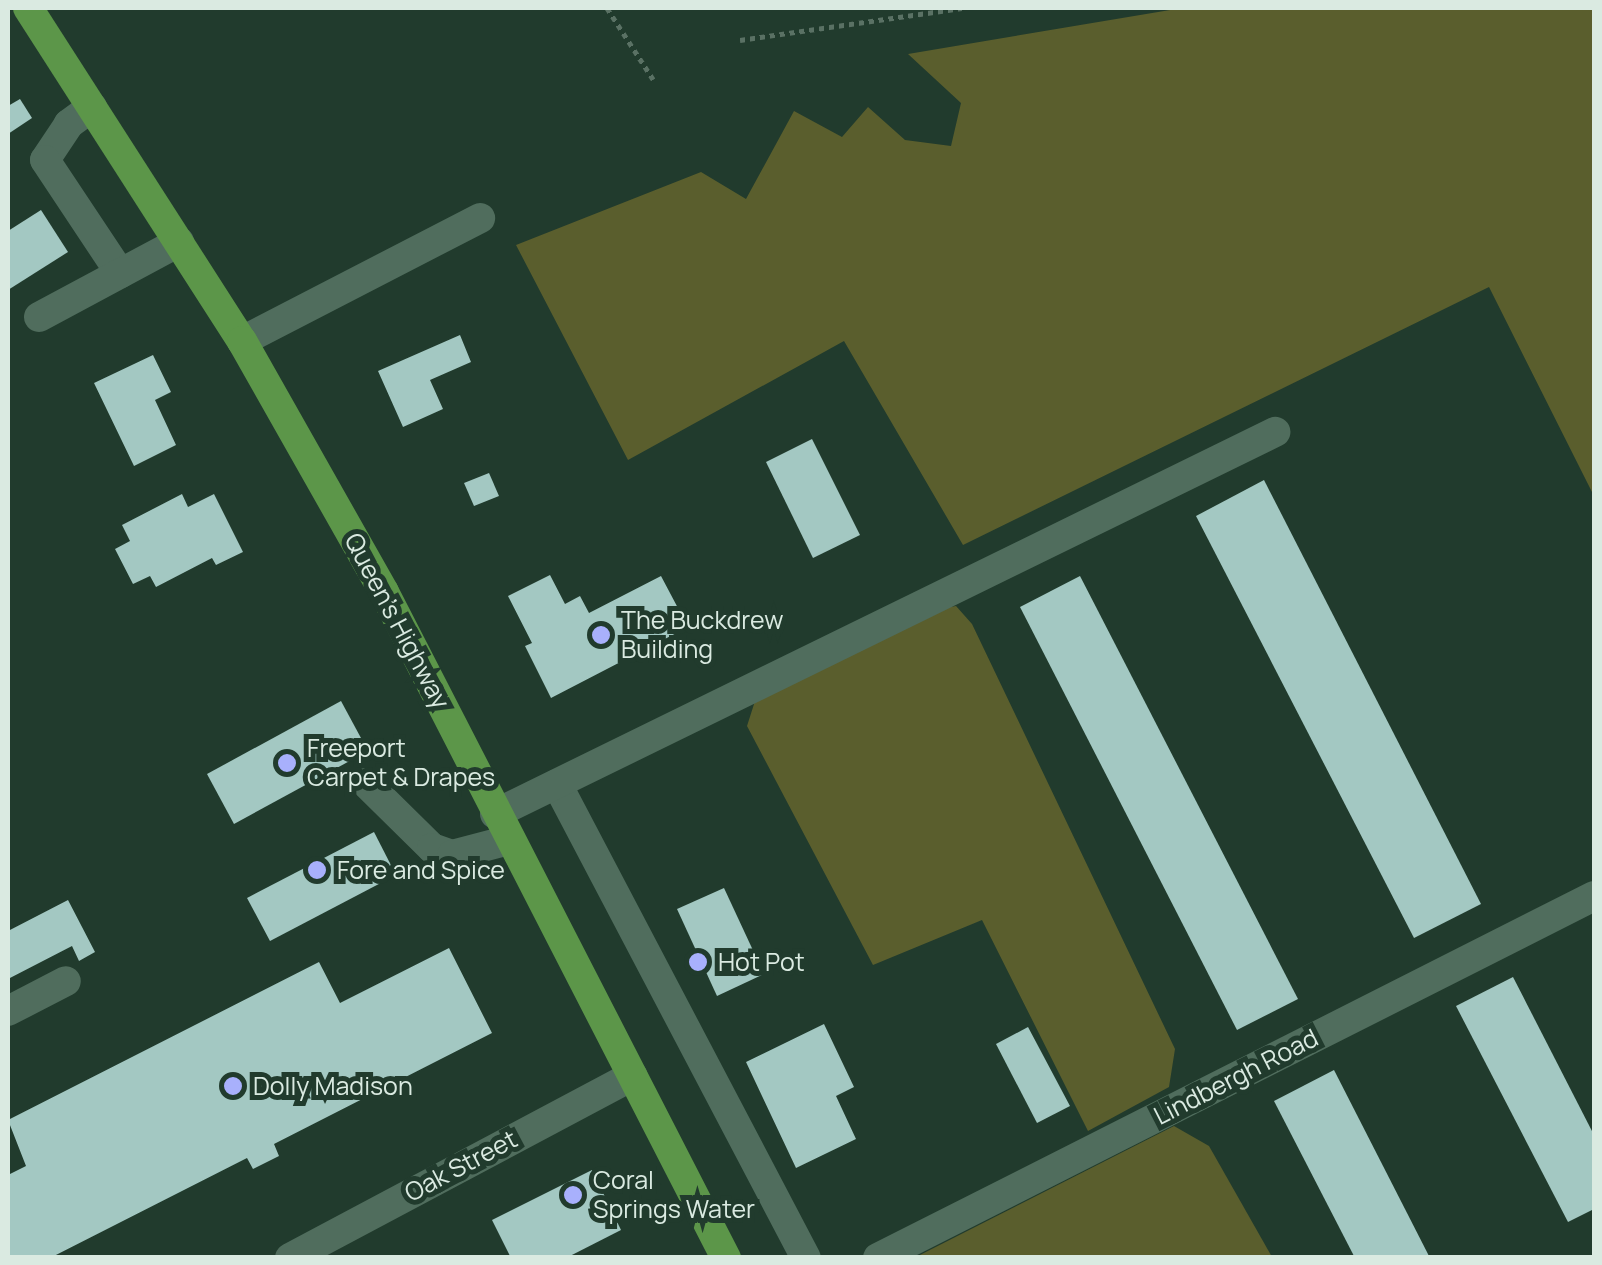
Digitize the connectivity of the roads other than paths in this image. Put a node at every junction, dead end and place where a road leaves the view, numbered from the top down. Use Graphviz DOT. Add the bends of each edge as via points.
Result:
graph roads {
  1 [pos="28,8"];
  2 [pos="92,107"];
  3 [pos="480,218"];
  4 [pos="179,242"];
  5 [pos="120,273"];
  6 [pos="38,316"];
  7 [pos="242,341"];
  8 [pos="1275,432"];
  9 [pos="366,783"];
  10 [pos="557,784"];
  11 [pos="502,827"];
  12 [pos="1594,896"];
  13 [pos="66,981"];
  14 [pos="8,1011"];
  15 [pos="633,1076"];
  16 [pos="340,1246"];
  17 [pos="290,1258"];
  18 [pos="726,1258"];
  19 [pos="806,1258"];
  20 [pos="878,1258"];
  1 -- 2 [label="main road, Queen's Highway"];
  2 -- 4 [label="main road, Queen's Highway"];
  2 -- 5 [label="street" via="69,124 45,160"];
  3 -- 7 [label="street"];
  4 -- 5 [label="street"];
  4 -- 7 [label="main road, Queen's Highway"];
  5 -- 6 [label="street"];
  7 -- 11 [label="main road, Queen's Highway" via="384,592"];
  8 -- 10 [label="street"];
  9 -- 11 [label="street" via="432,848 452,855"];
  10 -- 11 [label="street"];
  10 -- 19 [label="street"];
  11 -- 15 [label="main road, Queen's Highway"];
  12 -- 20 [label="street, Lindbergh Road"];
  13 -- 14 [label="street"];
  15 -- 16 [label="street, Oak Street"];
  15 -- 18 [label="main road, Queen's Highway"];
  16 -- 17 [label="street, Oak Street"];
}
